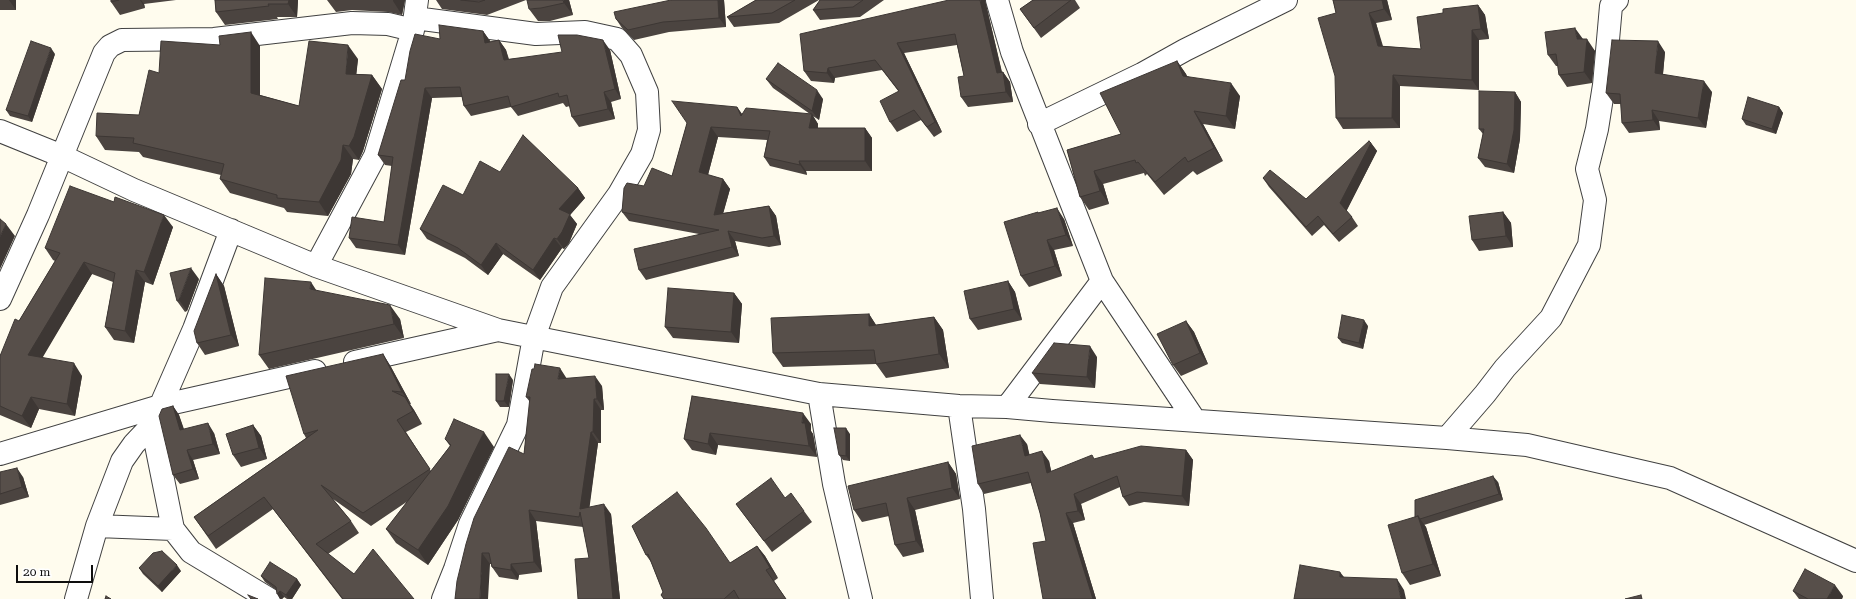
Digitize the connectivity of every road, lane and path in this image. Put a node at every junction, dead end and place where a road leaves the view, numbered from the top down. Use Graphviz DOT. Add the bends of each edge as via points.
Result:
graph roads {
  1 [pos="998,0"];
  2 [pos="1286,0"];
  3 [pos="1618,0"];
  4 [pos="415,16"];
  5 [pos="1039,124"];
  6 [pos="0,131"];
  7 [pos="62,156"];
  8 [pos="230,230"];
  9 [pos="316,266"];
  10 [pos="1102,281"];
  11 [pos="0,299"];
  12 [pos="498,330"];
  13 [pos="534,337"];
  14 [pos="819,394"];
  15 [pos="959,406"];
  16 [pos="1007,406"];
  17 [pos="156,416"];
  18 [pos="1194,420"];
  19 [pos="1447,438"];
  20 [pos="0,454"];
  21 [pos="97,526"];
  22 [pos="173,529"];
  23 [pos="1856,561"];
  24 [pos="76,599"];
  25 [pos="268,599"];
  26 [pos="443,599"];
  27 [pos="861,599"];
  28 [pos="982,599"];
  1 -- 5 [label="street" via="1012,52"];
  2 -- 5 [label="street"];
  3 -- 19 [label="street" via="1611,6 1599,114 1587,169 1595,200 1589,245 1551,318 1505,368"];
  4 -- 7 [label="street" via="388,24 352,23 214,39 122,40 110,46 104,53"];
  4 -- 9 [label="street" via="375,156"];
  4 -- 13 [label="street" via="536,34 585,32 617,39 631,55 648,92 649,130 642,154 619,194 552,287"];
  5 -- 10 [label="street"];
  6 -- 7 [label="street"];
  7 -- 8 [label="street" via="134,190"];
  7 -- 11 [label="street"];
  8 -- 9 [label="street"];
  8 -- 17 [label="street" via="194,330"];
  9 -- 12 [label="street"];
  10 -- 16 [label="street"];
  10 -- 18 [label="street"];
  12 -- 13 [label="street"];
  12 -- 17 [label="street"];
  13 -- 14 [label="street"];
  13 -- 26 [label="street" via="518,425 470,524 456,569"];
  14 -- 15 [label="street"];
  14 -- 27 [label="street" via="834,484"];
  15 -- 16 [label="street"];
  15 -- 28 [label="street" via="974,509"];
  16 -- 18 [label="street"];
  17 -- 20 [label="street"];
  17 -- 21 [label="street" via="122,461"];
  17 -- 22 [label="street"];
  18 -- 19 [label="street"];
  19 -- 23 [label="street" via="1527,445 1670,478"];
  21 -- 22 [label="street"];
  21 -- 24 [label="street"];
  22 -- 25 [label="street" via="191,552"];
}
